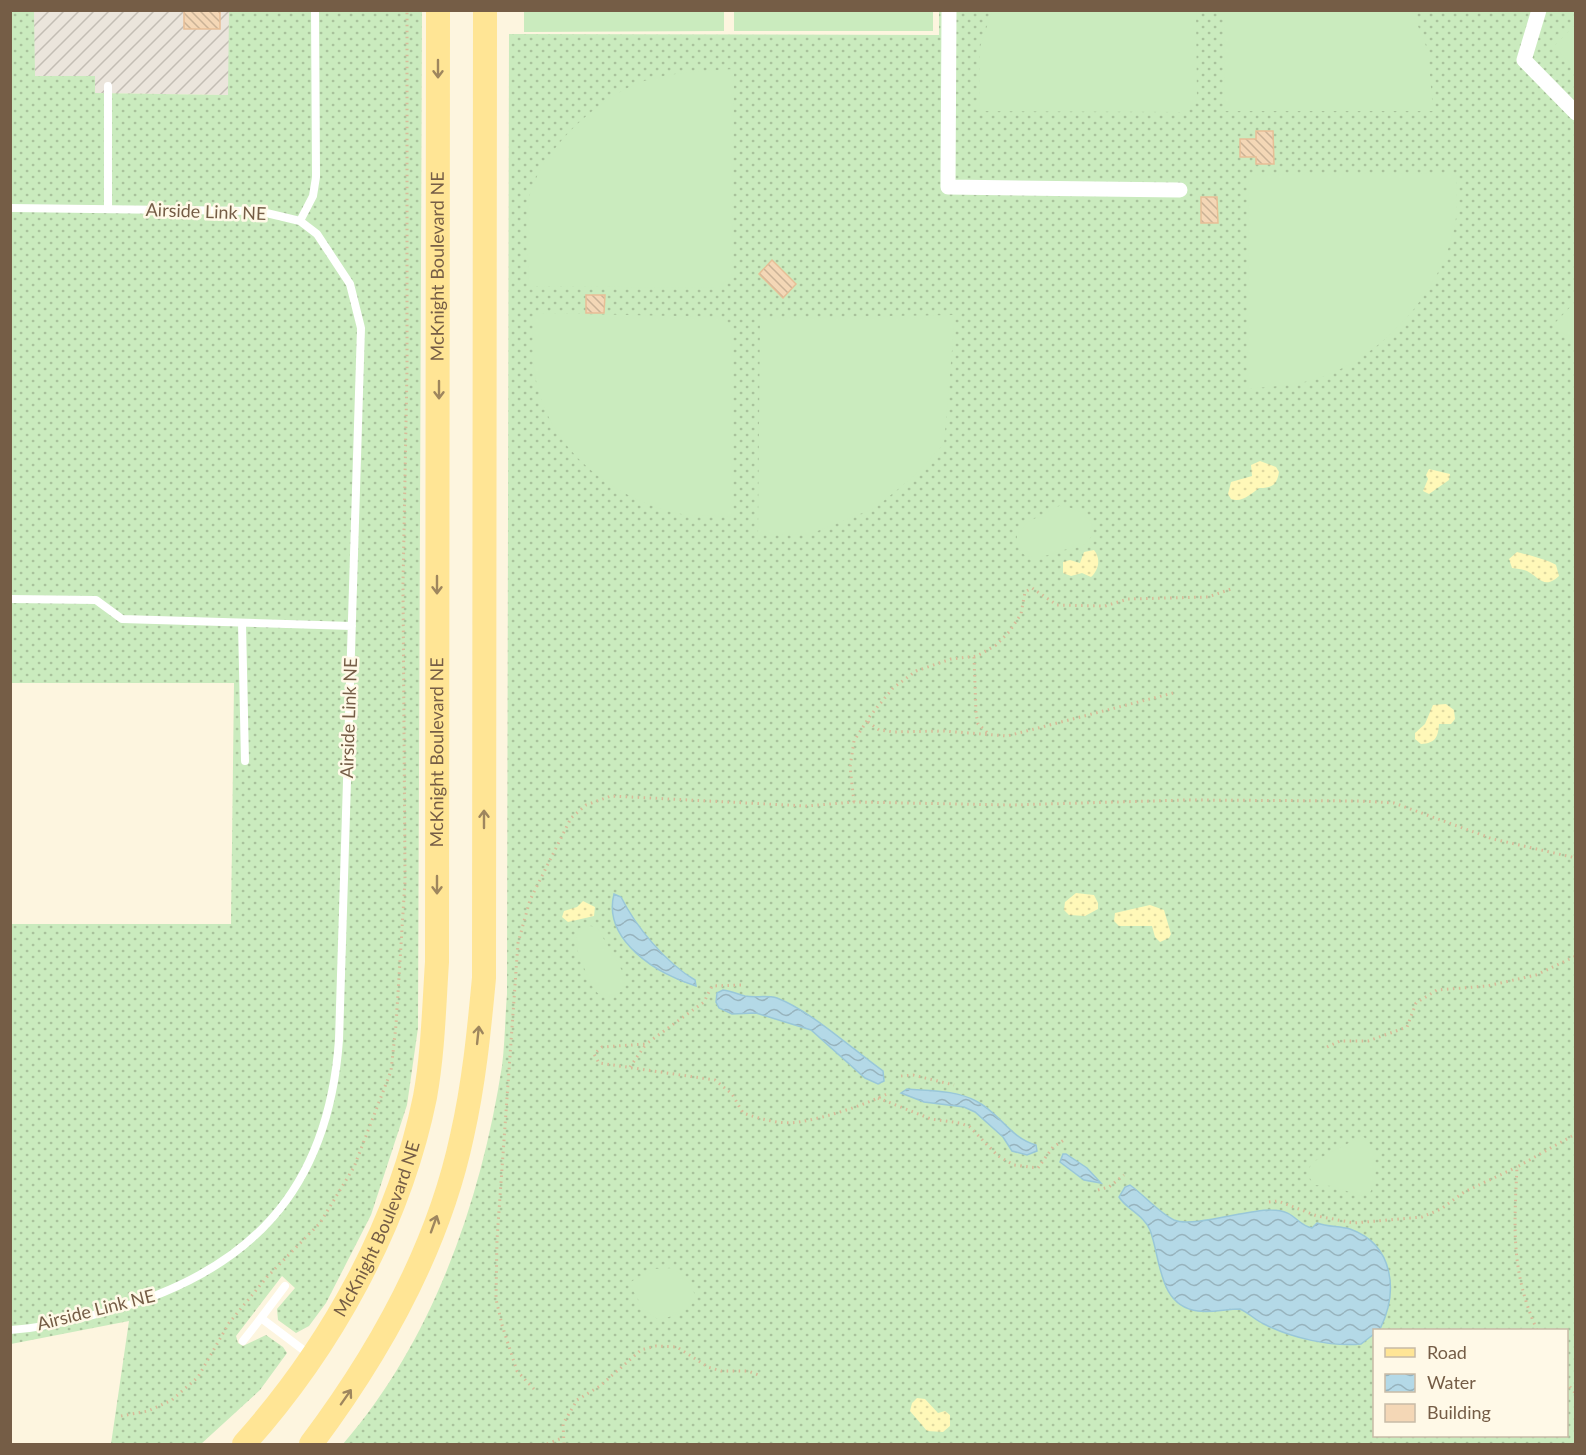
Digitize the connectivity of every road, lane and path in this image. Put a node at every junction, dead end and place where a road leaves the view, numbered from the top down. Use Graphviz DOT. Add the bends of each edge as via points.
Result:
graph roads {
  1 [pos="315,10"];
  2 [pos="407,10"];
  3 [pos="438,10"];
  4 [pos="485,10"];
  5 [pos="949,10"];
  6 [pos="1539,10"];
  7 [pos="108,86"];
  8 [pos="1575,113"];
  9 [pos="1180,190"];
  10 [pos="10,208"];
  11 [pos="108,209"];
  12 [pos="300,220"];
  13 [pos="1234,588"];
  14 [pos="10,600"];
  15 [pos="242,623"];
  16 [pos="352,626"];
  17 [pos="974,657"];
  18 [pos="1173,693"];
  19 [pos="868,721"];
  20 [pos="990,735"];
  21 [pos="245,761"];
  22 [pos="854,802"];
  23 [pos="1575,858"];
  24 [pos="1575,956"];
  25 [pos="741,985"];
  26 [pos="646,1044"];
  27 [pos="1327,1047"];
  28 [pos="630,1067"];
  29 [pos="901,1076"];
  30 [pos="954,1085"];
  31 [pos="889,1093"];
  32 [pos="878,1098"];
  33 [pos="1572,1136"];
  34 [pos="1064,1140"];
  35 [pos="1517,1167"];
  36 [pos="1124,1175"];
  37 [pos="1098,1190"];
  38 [pos="1269,1202"];
  39 [pos="285,1286"];
  40 [pos="261,1318"];
  41 [pos="1537,1329"];
  42 [pos="10,1330"];
  43 [pos="243,1341"];
  44 [pos="312,1356"];
  45 [pos="761,1376"];
  46 [pos="534,1389"];
  47 [pos="280,1404"];
  48 [pos="121,1416"];
  49 [pos="562,1438"];
  50 [pos="225,1444"];
  51 [pos="244,1444"];
  52 [pos="311,1444"];
  53 [pos="547,1444"];
  54 [pos="564,1444"];
  1 -- 12 [label="lane" via="316,177 313,196"];
  2 -- 48 [label="path" via="405,881 391,1071 354,1167 320,1223 229,1323 198,1377 172,1400 148,1411"];
  3 -- 44 [label="main road, McKnight Boulevard NE, one-way" via="437,962 433,1034 425,1096 393,1203 343,1306"];
  52 -- 4 [label="main road, one-way" via="349,1393 422,1258 462,1138 474,1073 484,978"];
  5 -- 9 [label="street" via="948,187"];
  6 -- 8 [label="street" via="1524,60"];
  7 -- 11 [label="lane"];
  10 -- 11 [label="lane, Airside Link NE"];
  11 -- 12 [label="lane, Airside Link NE" via="258,211"];
  12 -- 16 [label="lane, Airside Link NE" via="317,234 350,284 361,328"];
  13 -- 17 [label="path" via="1208,597 1128,599 1105,606 1057,605 1032,588 1025,592 1021,614 1010,632"];
  14 -- 15 [label="lane" via="96,600 122,619"];
  15 -- 16 [label="lane"];
  15 -- 21 [label="lane"];
  16 -- 42 [label="lane, Airside Link NE" via="336,1080 324,1129 303,1174 260,1231 210,1271 136,1303 86,1317"];
  17 -- 19 [label="path" via="951,659 916,671 893,688"];
  17 -- 20 [label="path" via="978,724"];
  18 -- 20 [label="path" via="1007,736"];
  19 -- 20 [label="path" via="879,730 894,732"];
  19 -- 22 [label="path" via="854,741 850,767"];
  22 -- 23 [label="path" via="1394,803 1493,839"];
  22 -- 46 [label="path" via="806,806 612,796 586,805 571,818 521,924 497,1239 496,1299 502,1325 517,1371"];
  24 -- 27 [label="path" via="1536,975 1487,986 1437,990 1416,1003 1407,1027 1368,1041 1340,1041"];
  25 -- 26 [label="path" via="712,986 704,1002"];
  26 -- 28 [label="path"];
  26 -- 28 [label="path" via="602,1047 594,1054 598,1063"];
  28 -- 32 [label="path" via="715,1080 732,1094 743,1113 767,1121 798,1123"];
  29 -- 30 [label="path"];
  31 -- 32 [label="path"];
  32 -- 34 [label="path" via="931,1119 970,1127 998,1156 1014,1165 1038,1168 1053,1147"];
  33 -- 35 [label="path"];
  35 -- 38 [label="path" via="1422,1217 1353,1223 1317,1216 1278,1201"];
  35 -- 41 [label="path" via="1513,1242"];
  36 -- 37 [label="path"];
  39 -- 40 [label="lane"];
  40 -- 43 [label="lane"];
  40 -- 44 [label="lane"];
  44 -- 47 [label="main road, McKnight Boulevard NE"];
  45 -- 49 [label="path" via="748,1371 714,1369 677,1347 641,1350 600,1386 577,1400 563,1424"];
  47 -- 50 [label="main road" via="261,1412"];
  47 -- 51 [label="main road, McKnight Boulevard NE"];
  49 -- 53 [label="path"];
  49 -- 54 [label="path"];
}
